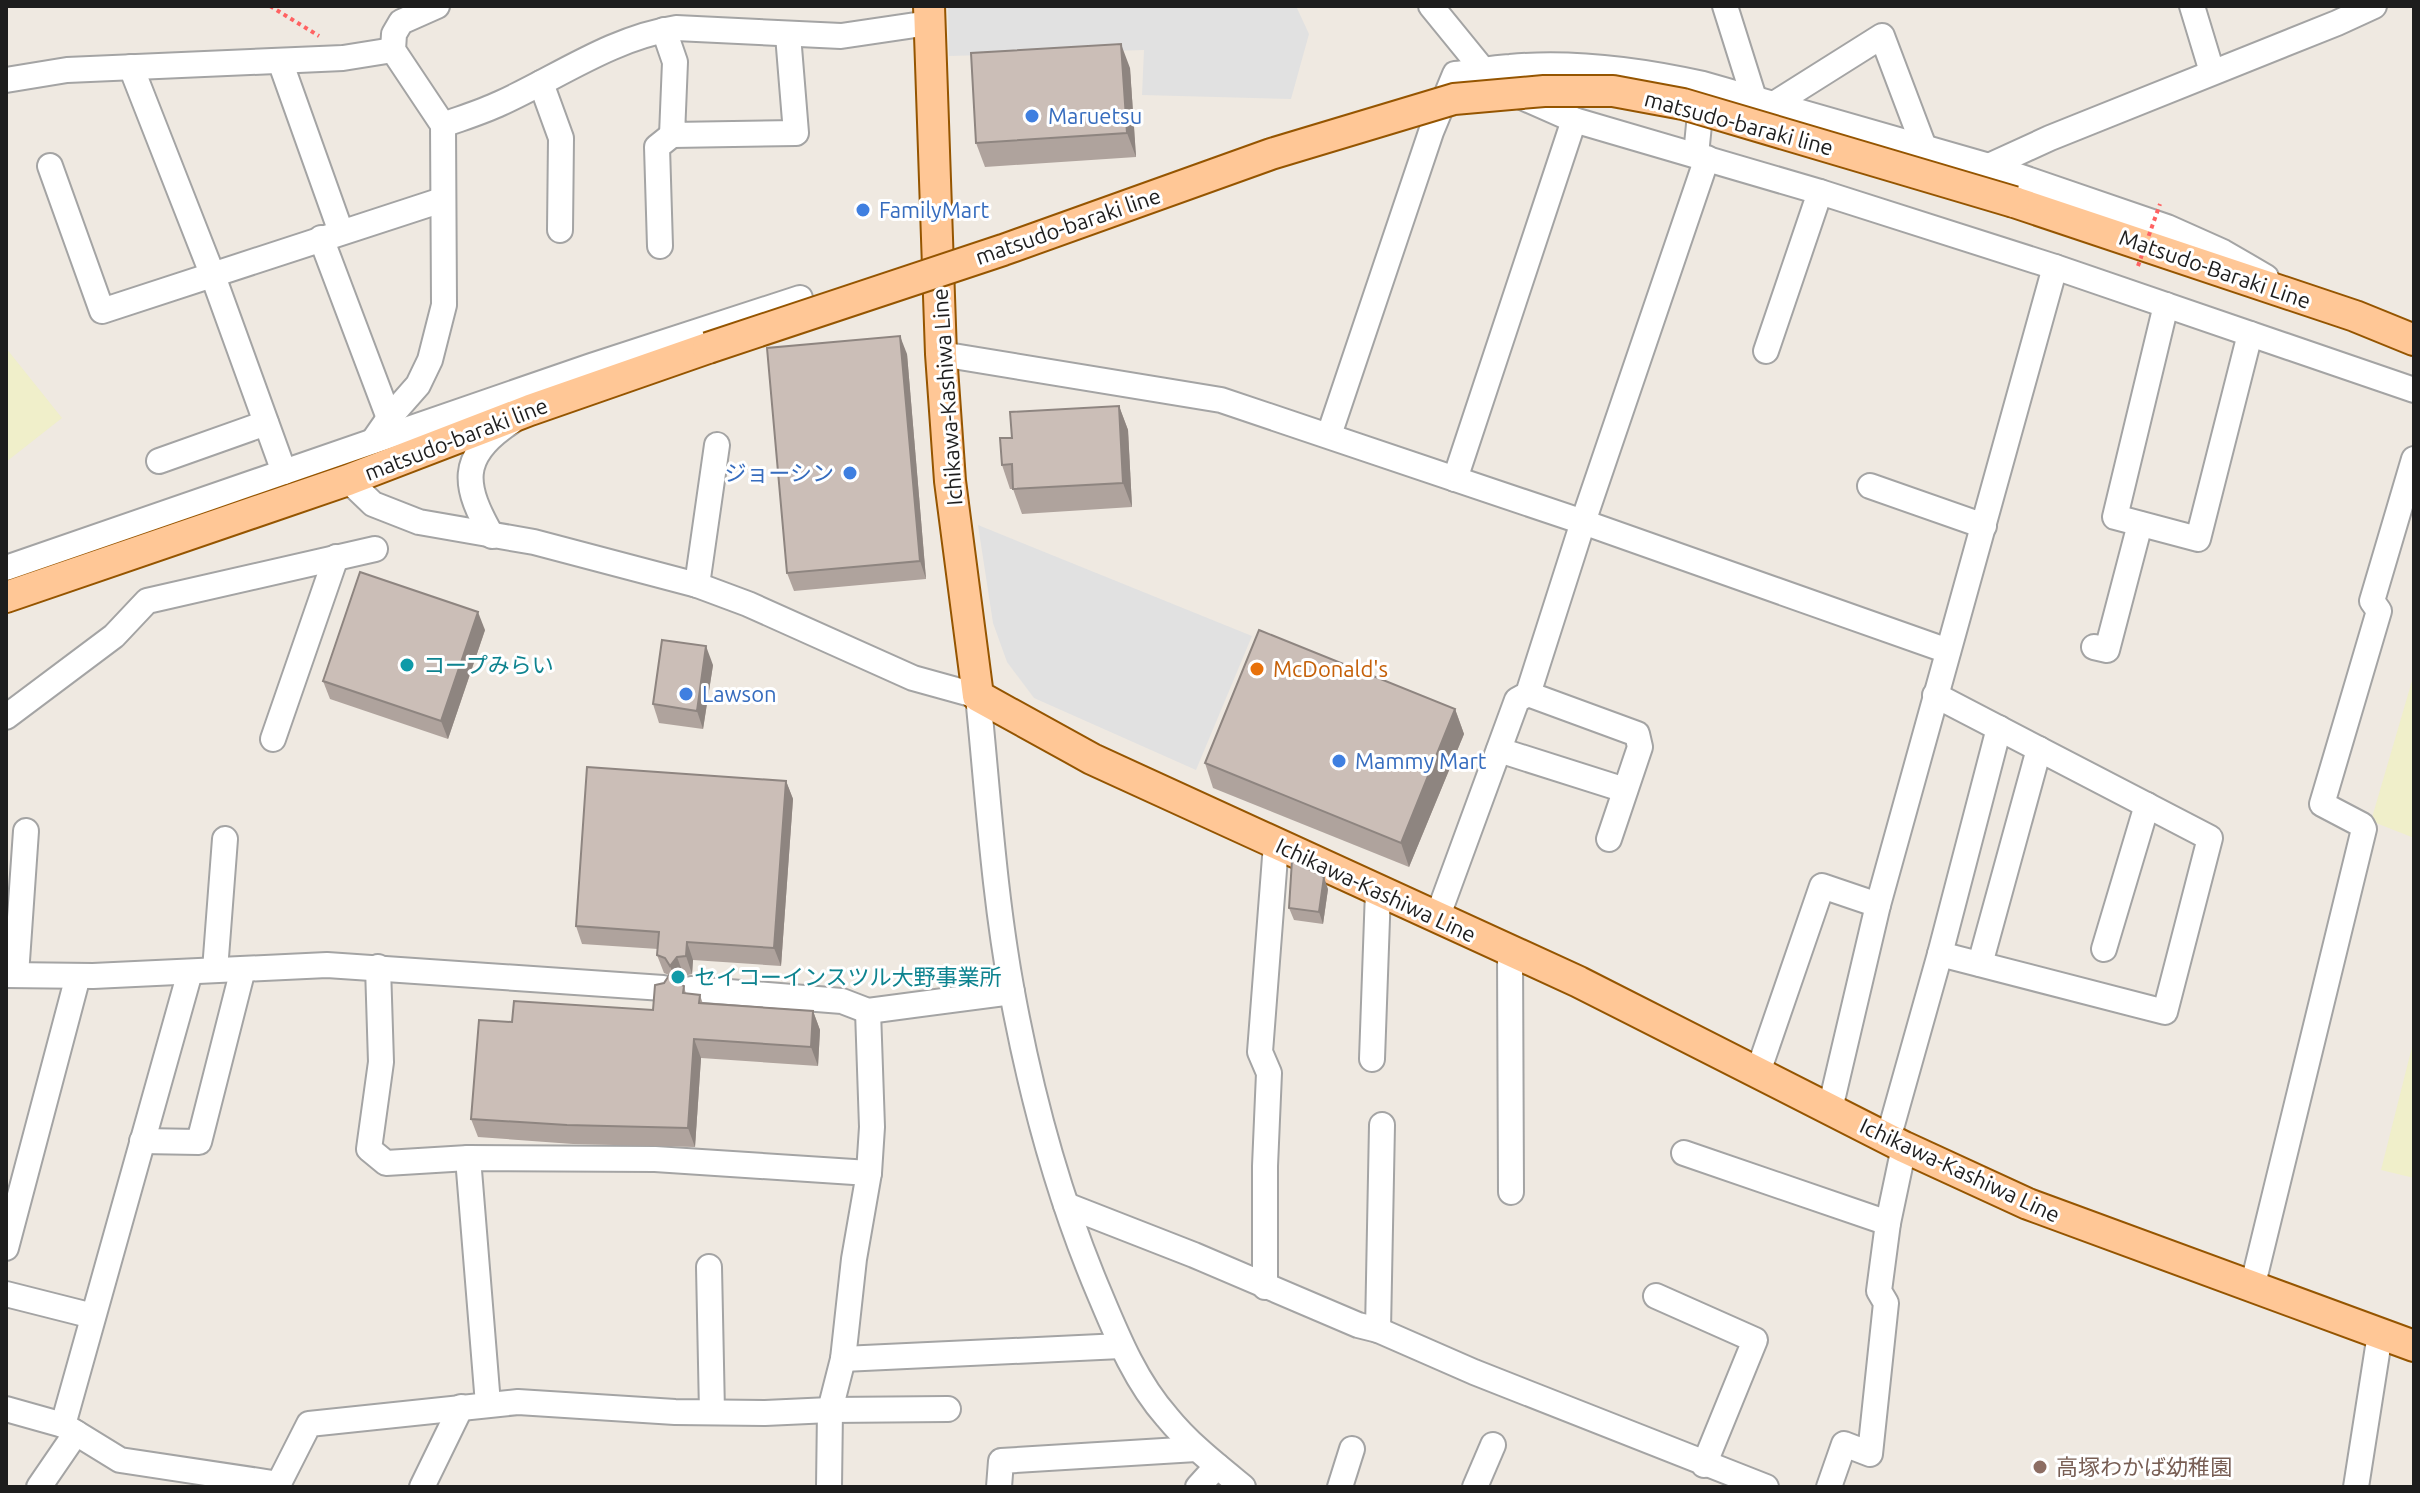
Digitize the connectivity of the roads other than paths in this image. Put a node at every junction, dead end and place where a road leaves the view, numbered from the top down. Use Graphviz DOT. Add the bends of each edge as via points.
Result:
graph roads {
  1 [pos="437,6"];
  2 [pos="1431,6"];
  3 [pos="1725,6"];
  4 [pos="2192,6"];
  5 [pos="2374,6"];
  6 [pos="929,14"];
  7 [pos="664,30"];
  8 [pos="788,35"];
  9 [pos="393,50"];
  10 [pos="280,61"];
  11 [pos="131,67"];
  12 [pos="1484,71"];
  13 [pos="2212,72"];
  14 [pos="6,80"];
  15 [pos="541,83"];
  16 [pos="1703,84"];
  17 [pos="1764,101"];
  18 [pos="1574,120"];
  19 [pos="443,125"];
  20 [pos="672,135"];
  21 [pos="2050,138"];
  22 [pos="1924,147"];
  23 [pos="1702,157"];
  24 [pos="50,166"];
  25 [pos="1989,166"];
  26 [pos="2048,187"];
  27 [pos="1820,192"];
  28 [pos="442,200"];
  29 [pos="2014,202"];
  30 [pos="560,230"];
  31 [pos="331,235"];
  32 [pos="660,246"];
  33 [pos="2055,267"];
  34 [pos="213,276"];
  35 [pos="2297,297"];
  36 [pos="800,298"];
  37 [pos="2166,305"];
  38 [pos="2250,334"];
  39 [pos="2414,340"];
  40 [pos="1766,351"];
  41 [pos="941,354"];
  42 [pos="2414,390"];
  43 [pos="530,410"];
  44 [pos="389,418"];
  45 [pos="266,423"];
  46 [pos="1329,435"];
  47 [pos="373,441"];
  48 [pos="717,445"];
  49 [pos="2414,459"];
  50 [pos="159,461"];
  51 [pos="284,472"];
  52 [pos="1455,479"];
  53 [pos="348,480"];
  54 [pos="1870,486"];
  55 [pos="1583,522"];
  56 [pos="2140,524"];
  57 [pos="1984,526"];
  58 [pos="492,536"];
  59 [pos="375,549"];
  60 [pos="336,557"];
  61 [pos="6,568"];
  62 [pos="697,585"];
  63 [pos="6,597"];
  64 [pos="2094,647"];
  65 [pos="1948,651"];
  66 [pos="1528,694"];
  67 [pos="1935,695"];
  68 [pos="978,696"];
  69 [pos="6,717"];
  70 [pos="1999,728"];
  71 [pos="273,739"];
  72 [pos="2039,749"];
  73 [pos="1499,750"];
  74 [pos="1625,790"];
  75 [pos="2147,805"];
  76 [pos="26,831"];
  77 [pos="225,839"];
  78 [pos="1609,839"];
  79 [pos="1276,844"];
  80 [pos="1378,891"];
  81 [pos="1878,905"];
  82 [pos="1437,918"];
  83 [pos="2104,949"];
  84 [pos="1510,951"];
  85 [pos="1940,954"];
  86 [pos="1980,964"];
  87 [pos="378,967"];
  88 [pos="243,969"];
  89 [pos="215,970"];
  90 [pos="190,972"];
  91 [pos="11,975"];
  92 [pos="78,976"];
  93 [pos="663,988"];
  94 [pos="691,989"];
  95 [pos="1012,992"];
  96 [pos="868,1011"];
  97 [pos="1372,1059"];
  98 [pos="1758,1072"];
  99 [pos="1830,1109"];
  100 [pos="1382,1125"];
  101 [pos="142,1141"];
  102 [pos="1896,1143"];
  103 [pos="1684,1153"];
  104 [pos="468,1158"];
  105 [pos="869,1173"];
  106 [pos="1511,1192"];
  107 [pos="1066,1205"];
  108 [pos="1888,1223"];
  109 [pos="6,1248"];
  110 [pos="709,1267"];
  111 [pos="1265,1287"];
  112 [pos="2252,1288"];
  113 [pos="6,1294"];
  114 [pos="1656,1296"];
  115 [pos="93,1316"];
  116 [pos="1378,1330"];
  117 [pos="2380,1334"];
  118 [pos="1121,1346"];
  119 [pos="2414,1346"];
  120 [pos="843,1359"];
  121 [pos="488,1404"];
  122 [pos="461,1407"];
  123 [pos="6,1409"];
  124 [pos="948,1409"];
  125 [pos="830,1410"];
  126 [pos="712,1412"];
  127 [pos="70,1429"];
  128 [pos="1493,1445"];
  129 [pos="1196,1449"];
  130 [pos="1352,1449"];
  131 [pos="1704,1465"];
  132 [pos="1217,1466"];
  133 [pos="286,1483"];
  134 [pos="39,1487"];
  135 [pos="422,1487"];
  136 [pos="829,1487"];
  137 [pos="999,1487"];
  138 [pos="1198,1487"];
  139 [pos="1243,1487"];
  140 [pos="1340,1487"];
  141 [pos="1475,1487"];
  142 [pos="1766,1487"];
  143 [pos="1829,1487"];
  144 [pos="2356,1487"];
  1 -- 9 [label="street" via="401,22"];
  2 -- 12 [label="street"];
  3 -- 17 [label="street"];
  4 -- 13 [label="street"];
  5 -- 13 [label="street"];
  6 -- 8 [label="street" via="841,36"];
  6 -- 41 [label="main road, Ichikawa-Kashiwa Line"];
  7 -- 8 [label="street"];
  7 -- 15 [label="street" via="610,48"];
  7 -- 20 [label="street" via="675,62"];
  8 -- 20 [label="street" via="796,133"];
  9 -- 10 [label="street"];
  9 -- 19 [label="street"];
  10 -- 11 [label="street"];
  10 -- 31 [label="street"];
  11 -- 14 [label="street"];
  11 -- 34 [label="street"];
  12 -- 16 [label="street" via="1597,67"];
  12 -- 18 [label="street" via="1515,94"];
  12 -- 46 [label="street" via="1455,74"];
  13 -- 21 [label="street"];
  15 -- 19 [label="street"];
  15 -- 30 [label="street" via="561,138"];
  16 -- 17 [label="street"];
  16 -- 23 [label="street"];
  17 -- 22 [label="street"];
  17 -- 22 [label="street" via="1882,36"];
  18 -- 23 [label="street"];
  18 -- 52 [label="street"];
  19 -- 28 [label="street"];
  20 -- 32 [label="street" via="657,147"];
  21 -- 25 [label="street"];
  21 -- 26 [label="street" via="2040,159"];
  22 -- 25 [label="street"];
  23 -- 27 [label="street"];
  23 -- 55 [label="street"];
  24 -- 34 [label="street" via="102,311"];
  25 -- 26 [label="street"];
  26 -- 35 [label="street" via="2167,227"];
  27 -- 33 [label="street"];
  27 -- 40 [label="street"];
  28 -- 31 [label="street"];
  28 -- 44 [label="street" via="441,319 418,385"];
  29 -- 35 [label="main road, Matsudo-Baraki Line"];
  29 -- 43 [label="main road, matsudo-baraki line, bridge" via="1669,101 1613,91 1454,99 1271,154"];
  31 -- 34 [label="street"];
  31 -- 44 [label="street"];
  33 -- 37 [label="street"];
  33 -- 57 [label="street"];
  34 -- 45 [label="street"];
  35 -- 39 [label="main road, Matsudo-Baraki Line"];
  36 -- 47 [label="street"];
  37 -- 38 [label="street"];
  37 -- 56 [label="street" via="2115,517"];
  38 -- 42 [label="street"];
  38 -- 56 [label="street" via="2198,539"];
  41 -- 46 [label="street" via="1221,400"];
  41 -- 68 [label="main road, Ichikawa-Kashiwa Line" via="950,481"];
  43 -- 53 [label="main road, matsudo-baraki line"];
  43 -- 58 [label="street" via="496,432 472,467 469,487"];
  44 -- 47 [label="street"];
  45 -- 50 [label="street"];
  45 -- 51 [label="street"];
  46 -- 52 [label="street"];
  47 -- 51 [label="street"];
  48 -- 62 [label="street"];
  49 -- 112 [label="street" via="2372,601 2379,611 2322,804 2364,829"];
  51 -- 61 [label="street"];
  52 -- 55 [label="street"];
  53 -- 58 [label="street" via="373,504 419,522"];
  53 -- 63 [label="main road, matsudo-baraki line"];
  54 -- 57 [label="street"];
  55 -- 65 [label="street"];
  55 -- 66 [label="street"];
  56 -- 64 [label="street" via="2107,650"];
  57 -- 65 [label="street"];
  58 -- 62 [label="street" via="576,551"];
  59 -- 60 [label="street"];
  60 -- 69 [label="street" via="147,601 114,636"];
  60 -- 71 [label="street"];
  62 -- 68 [label="street" via="913,678"];
  65 -- 67 [label="street"];
  66 -- 73 [label="street" via="1517,700"];
  66 -- 74 [label="street" via="1637,734 1640,747"];
  67 -- 70 [label="street"];
  67 -- 81 [label="street"];
  68 -- 79 [label="main road, Ichikawa-Kashiwa Line" via="1092,759"];
  68 -- 95 [label="street"];
  70 -- 72 [label="street"];
  70 -- 85 [label="street"];
  72 -- 75 [label="street"];
  72 -- 86 [label="street"];
  73 -- 74 [label="street"];
  73 -- 82 [label="street"];
  74 -- 78 [label="street"];
  75 -- 83 [label="street"];
  75 -- 86 [label="street" via="2210,838 2165,1012"];
  76 -- 91 [label="street"];
  77 -- 89 [label="street"];
  79 -- 80 [label="main road, Ichikawa-Kashiwa Line"];
  79 -- 111 [label="street" via="1260,1052 1269,1073"];
  80 -- 82 [label="main road, Ichikawa-Kashiwa Line"];
  80 -- 97 [label="street"];
  81 -- 98 [label="street" via="1822,886"];
  81 -- 99 [label="street"];
  82 -- 84 [label="main road, Ichikawa-Kashiwa Line"];
  84 -- 98 [label="main road, Ichikawa-Kashiwa Line"];
  84 -- 106 [label="street"];
  85 -- 86 [label="street"];
  85 -- 102 [label="street"];
  87 -- 88 [label="street"];
  87 -- 93 [label="street"];
  87 -- 104 [label="street" via="381,1062 369,1149 386,1163"];
  88 -- 89 [label="street"];
  88 -- 101 [label="street" via="199,1142"];
  89 -- 90 [label="street"];
  90 -- 92 [label="street"];
  90 -- 101 [label="street"];
  91 -- 92 [label="street"];
  92 -- 109 [label="street"];
  94 -- 96 [label="street" via="842,1001"];
  95 -- 96 [label="street"];
  95 -- 107 [label="street"];
  96 -- 105 [label="street"];
  98 -- 99 [label="main road, Ichikawa-Kashiwa Line"];
  99 -- 102 [label="main road, Ichikawa-Kashiwa Line"];
  100 -- 116 [label="street"];
  101 -- 115 [label="street"];
  102 -- 108 [label="street"];
  102 -- 112 [label="main road, Ichikawa-Kashiwa Line" via="2028,1204"];
  103 -- 108 [label="street"];
  104 -- 105 [label="street" via="655,1159"];
  104 -- 121 [label="street"];
  105 -- 120 [label="street"];
  107 -- 111 [label="street"];
  107 -- 118 [label="street"];
  108 -- 143 [label="street" via="1879,1291 1886,1303 1870,1454 1844,1444"];
  110 -- 126 [label="street"];
  111 -- 116 [label="street"];
  112 -- 117 [label="main road, Ichikawa-Kashiwa Line"];
  113 -- 115 [label="street"];
  114 -- 131 [label="street" via="1755,1340"];
  115 -- 127 [label="street"];
  116 -- 131 [label="street"];
  117 -- 119 [label="main road, Ichikawa-Kashiwa Line"];
  117 -- 144 [label="street"];
  118 -- 120 [label="street"];
  118 -- 129 [label="street" via="1144,1386"];
  120 -- 125 [label="street"];
  121 -- 122 [label="street"];
  121 -- 126 [label="street"];
  122 -- 133 [label="street" via="309,1424"];
  122 -- 135 [label="street"];
  123 -- 127 [label="street"];
  124 -- 125 [label="street"];
  125 -- 126 [label="street"];
  125 -- 136 [label="street"];
  127 -- 133 [label="street" via="120,1460"];
  127 -- 134 [label="street"];
  128 -- 141 [label="street"];
  129 -- 132 [label="street"];
  129 -- 137 [label="street" via="1001,1461"];
  130 -- 140 [label="street"];
  131 -- 142 [label="street"];
  132 -- 138 [label="street"];
  132 -- 139 [label="street"];
}
